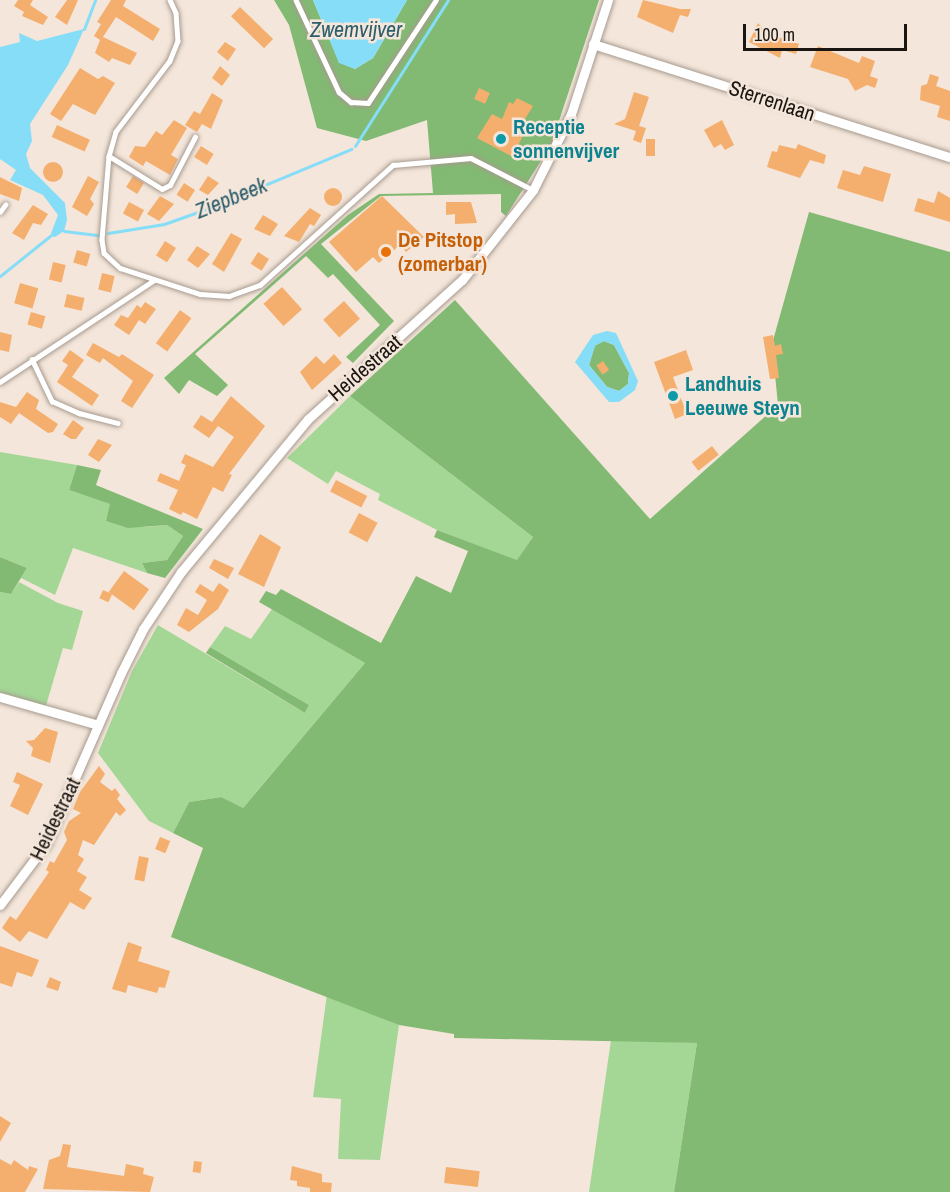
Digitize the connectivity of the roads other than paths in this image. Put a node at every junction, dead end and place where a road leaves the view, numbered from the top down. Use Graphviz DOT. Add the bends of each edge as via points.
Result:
graph roads {
  1 [pos="170,0"];
  2 [pos="296,0"];
  3 [pos="436,0"];
  4 [pos="608,0"];
  5 [pos="594,44"];
  6 [pos="195,137"];
  7 [pos="109,156"];
  8 [pos="950,157"];
  9 [pos="532,190"];
  10 [pos="5,205"];
  11 [pos="0,212"];
  12 [pos="154,280"];
  13 [pos="32,359"];
  14 [pos="0,382"];
  15 [pos="118,423"];
  16 [pos="0,697"];
  17 [pos="98,725"];
  18 [pos="0,905"];
  1 -- 7 [label="lane" via="176,13 178,40 170,61 116,132"];
  2 -- 3 [label="lane" via="339,93 351,102 368,102"];
  4 -- 5 [label="street, Heidestraat"];
  5 -- 8 [label="street, Sterrenlaan"];
  5 -- 9 [label="street, Heidestraat" via="561,139"];
  6 -- 7 [label="lane" via="170,185 162,189"];
  7 -- 12 [label="lane" via="104,253 120,268"];
  9 -- 12 [label="lane" via="471,158 393,165 260,285 229,296 200,294"];
  9 -- 17 [label="street, Heidestraat" via="462,280 308,419 181,572 143,629"];
  10 -- 11 [label="lane"];
  12 -- 13 [label="lane"];
  13 -- 14 [label="lane"];
  13 -- 15 [label="lane" via="52,401 78,413"];
  16 -- 17 [label="street"];
  17 -- 18 [label="street, Heidestraat" via="46,844"];
}
